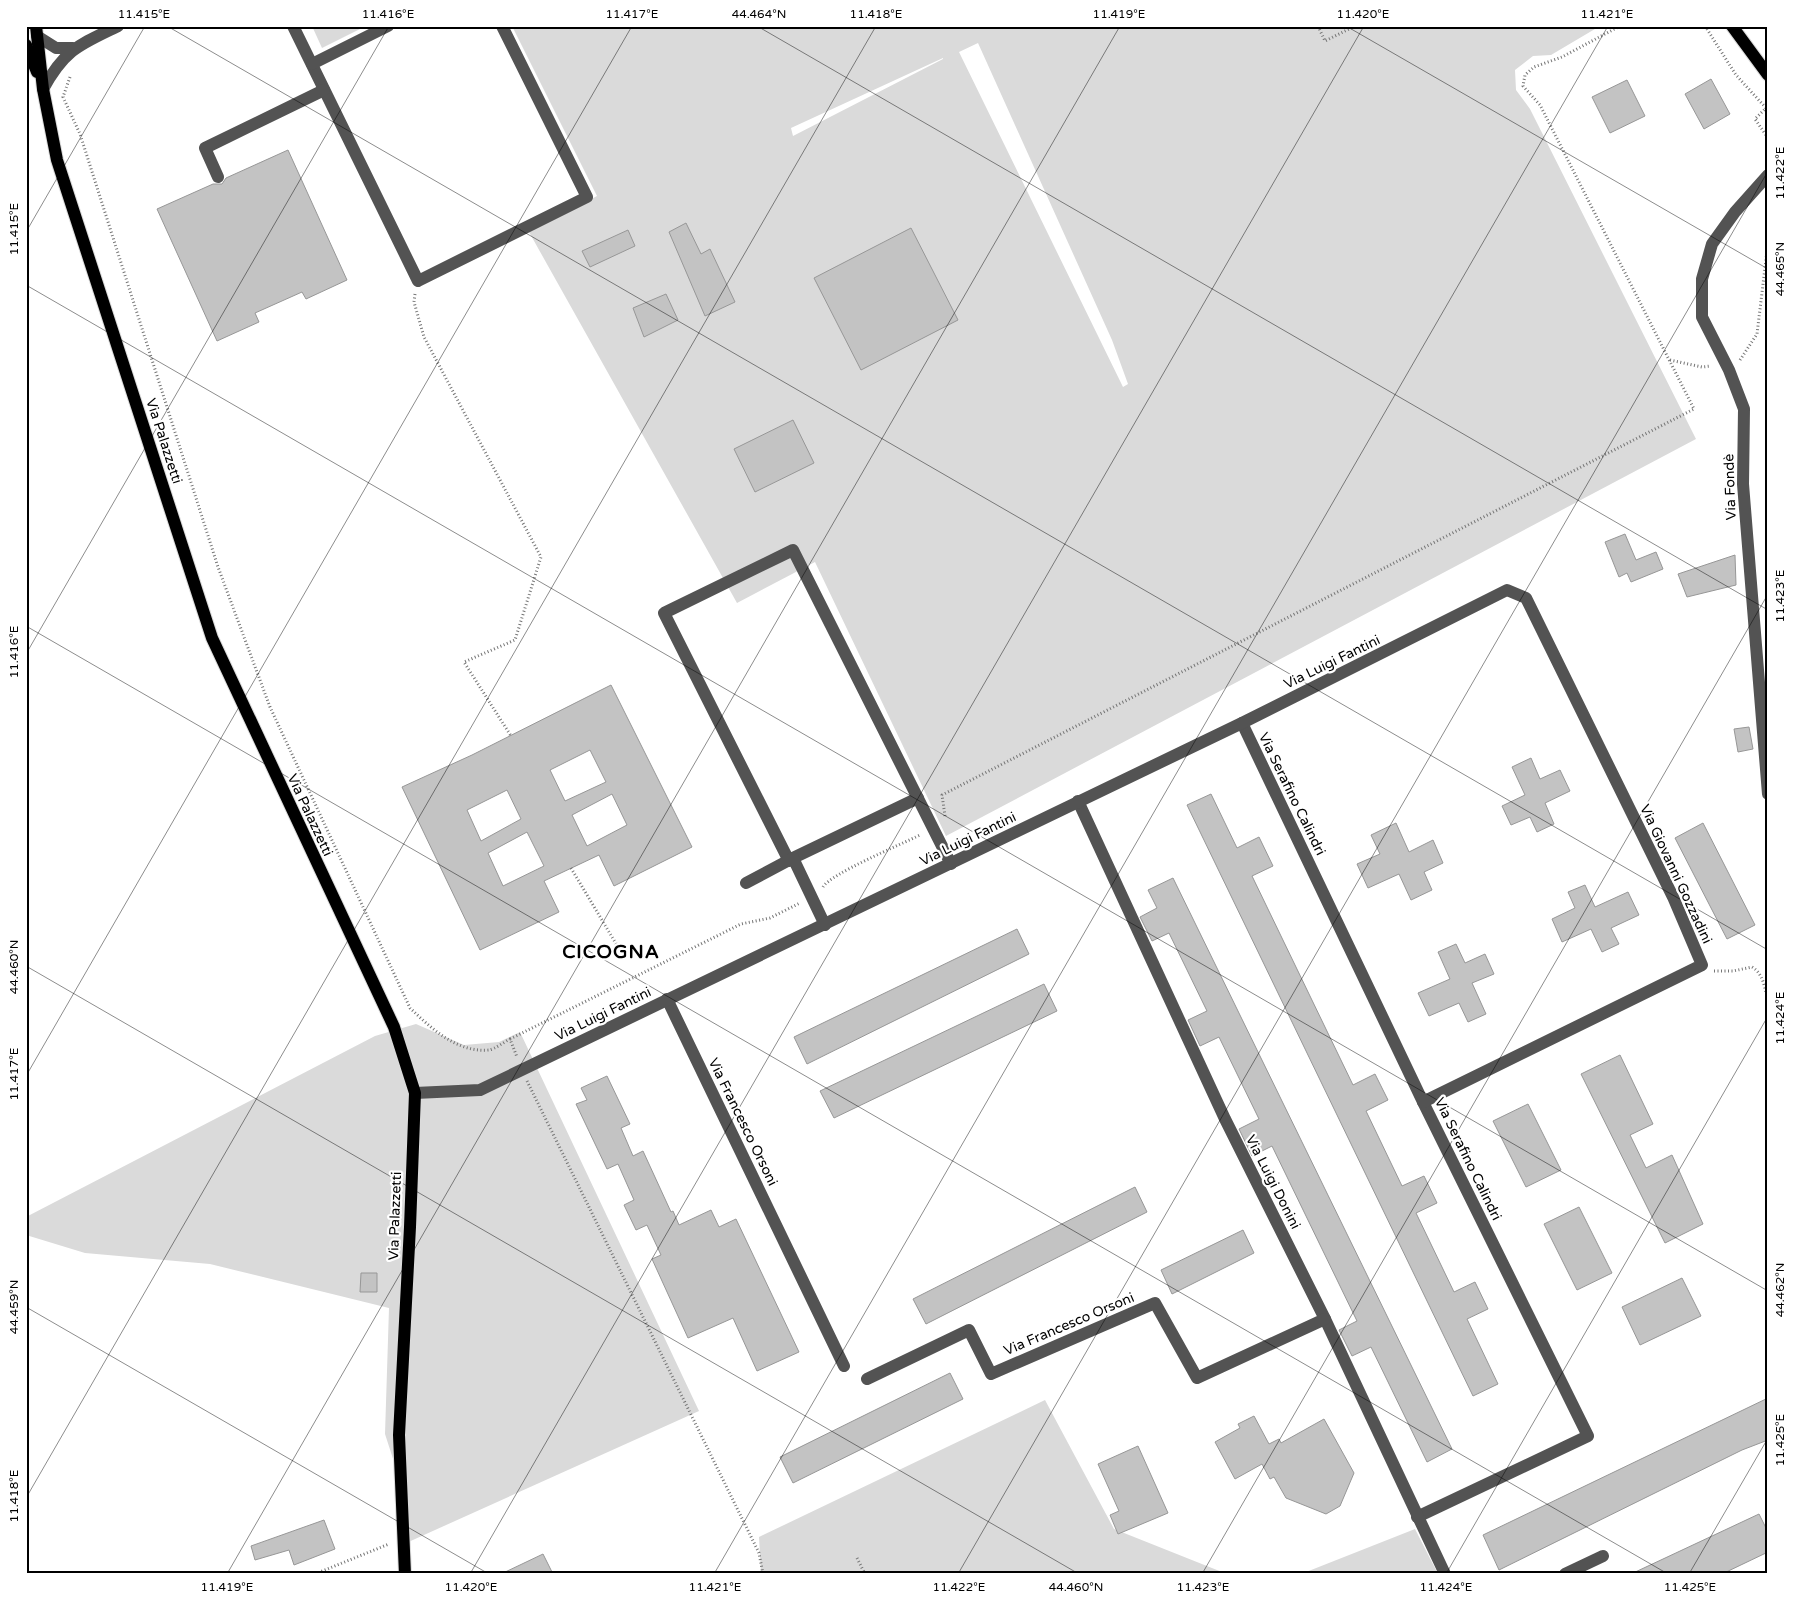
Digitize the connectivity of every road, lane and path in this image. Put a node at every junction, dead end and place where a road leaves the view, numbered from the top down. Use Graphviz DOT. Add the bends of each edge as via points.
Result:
graph roads {
  1 [pos="118,26"];
  2 [pos="293,26"];
  3 [pos="388,26"];
  4 [pos="502,26"];
  5 [pos="1318,26"];
  6 [pos="1355,26"];
  7 [pos="1620,26"];
  8 [pos="1704,26"];
  9 [pos="1732,26"];
  10 [pos="37,31"];
  11 [pos="26,45"];
  12 [pos="73,48"];
  13 [pos="1755,56"];
  14 [pos="312,64"];
  15 [pos="1768,64"];
  16 [pos="72,74"];
  17 [pos="1768,75"];
  18 [pos="44,89"];
  19 [pos="324,90"];
  20 [pos="1767,108"];
  21 [pos="1768,138"];
  22 [pos="1768,175"];
  23 [pos="218,177"];
  24 [pos="1768,186"];
  25 [pos="1746,199"];
  26 [pos="1768,243"];
  27 [pos="418,281"];
  28 [pos="1669,360"];
  29 [pos="1726,363"];
  30 [pos="1526,598"];
  31 [pos="1242,723"];
  32 [pos="511,736"];
  33 [pos="1768,794"];
  34 [pos="918,798"];
  35 [pos="1078,801"];
  36 [pos="933,827"];
  37 [pos="791,860"];
  38 [pos="951,864"];
  39 [pos="571,868"];
  40 [pos="746,883"];
  41 [pos="812,897"];
  42 [pos="825,924"];
  43 [pos="618,947"];
  44 [pos="1702,965"];
  45 [pos="668,999"];
  46 [pos="1768,999"];
  47 [pos="510,1039"];
  48 [pos="522,1069"];
  49 [pos="415,1093"];
  50 [pos="1423,1102"];
  51 [pos="1325,1319"];
  52 [pos="844,1366"];
  53 [pos="866,1379"];
  54 [pos="1417,1517"];
  55 [pos="404,1538"];
  56 [pos="1603,1556"];
  57 [pos="857,1558"];
  58 [pos="315,1574"];
  59 [pos="405,1574"];
  60 [pos="763,1574"];
  61 [pos="865,1574"];
  62 [pos="1446,1574"];
  63 [pos="1565,1574"];
  1 -- 12 [label="street"];
  2 -- 14 [label="street"];
  3 -- 14 [label="street"];
  4 -- 27 [label="street" via="587,197"];
  5 -- 6 [label="path" via="1325,41"];
  7 -- 28 [label="path" via="1562,57 1534,67 1525,75 1524,86 1540,105"];
  8 -- 20 [label="path" via="1736,75"];
  9 -- 13 [label="main road"];
  10 -- 12 [label="street, Via Palazzetti" via="56,48"];
  10 -- 18 [label="main road, Via Palazzetti"];
  11 -- 18 [label="main road, Via Palazzetti"];
  12 -- 18 [label="street" via="57,65"];
  13 -- 15 [label="main road"];
  13 -- 17 [label="main road"];
  14 -- 19 [label="street"];
  16 -- 47 [label="path" via="63,98 80,134 218,567 270,707 410,1008 438,1034 470,1048 490,1050"];
  18 -- 49 [label="main road, Via Palazzetti" via="57,160 212,638 394,1027"];
  19 -- 23 [label="street" via="205,148"];
  19 -- 27 [label="street"];
  20 -- 21 [label="path" via="1755,119"];
  22 -- 25 [label="street, Via Fondè"];
  24 -- 25 [label="street, Via Fondè"];
  25 -- 29 [label="street, Via Fondè" via="1712,244 1702,279 1702,317"];
  26 -- 29 [label="path" via="1757,334 1738,362"];
  27 -- 32 [label="path" via="414,302 424,337 541,557 515,640 464,662"];
  28 -- 29 [label="path" via="1702,366"];
  28 -- 36 [label="path" via="1694,409 942,795 945,817"];
  29 -- 33 [label="street, Via Fondè" via="1744,409 1744,484"];
  30 -- 31 [label="street, Via Luigi Fantini" via="1508,590"];
  30 -- 44 [label="street, Via Giovanni Gozzadini" via="1673,897"];
  31 -- 35 [label="street, Via Luigi Fantini"];
  31 -- 50 [label="street, Via Serafino Calindri"];
  34 -- 36 [label="street"];
  34 -- 37 [label="street"];
  34 -- 37 [label="street" via="793,550 664,613"];
  35 -- 38 [label="street, Via Luigi Fantini"];
  35 -- 51 [label="street, Via Luigi Donini" via="1225,1119"];
  36 -- 38 [label="street"];
  36 -- 41 [label="path" via="826,882 820,893"];
  37 -- 40 [label="street"];
  37 -- 41 [label="street"];
  38 -- 42 [label="street, Via Luigi Fantini"];
  39 -- 43 [label="path"];
  41 -- 42 [label="street"];
  41 -- 47 [label="path" via="770,918 741,924"];
  42 -- 45 [label="street, Via Luigi Fantini"];
  44 -- 46 [label="path" via="1717,972 1752,967 1757,970"];
  44 -- 50 [label="street, Via Giovanni Gozzadini"];
  45 -- 48 [label="street, Via Luigi Fantini"];
  45 -- 52 [label="street, Via Francesco Orsoni"];
  47 -- 48 [label="path"];
  48 -- 49 [label="street, Via Luigi Fantini" via="480,1090"];
  48 -- 60 [label="path" via="759,1552"];
  49 -- 55 [label="main road, Via Palazzetti" via="399,1435"];
  50 -- 54 [label="street, Via Serafino Calindri" via="1588,1436"];
  51 -- 53 [label="street, Via Francesco Orsoni" via="1197,1378 1155,1303 991,1374 968,1330"];
  51 -- 54 [label="street, Via Luigi Donini"];
  54 -- 62 [label="street, Via Luigi Donini"];
  55 -- 58 [label="path"];
  55 -- 59 [label="main road, Via Palazzetti"];
  56 -- 63 [label="street"];
  57 -- 61 [label="path"];
}
